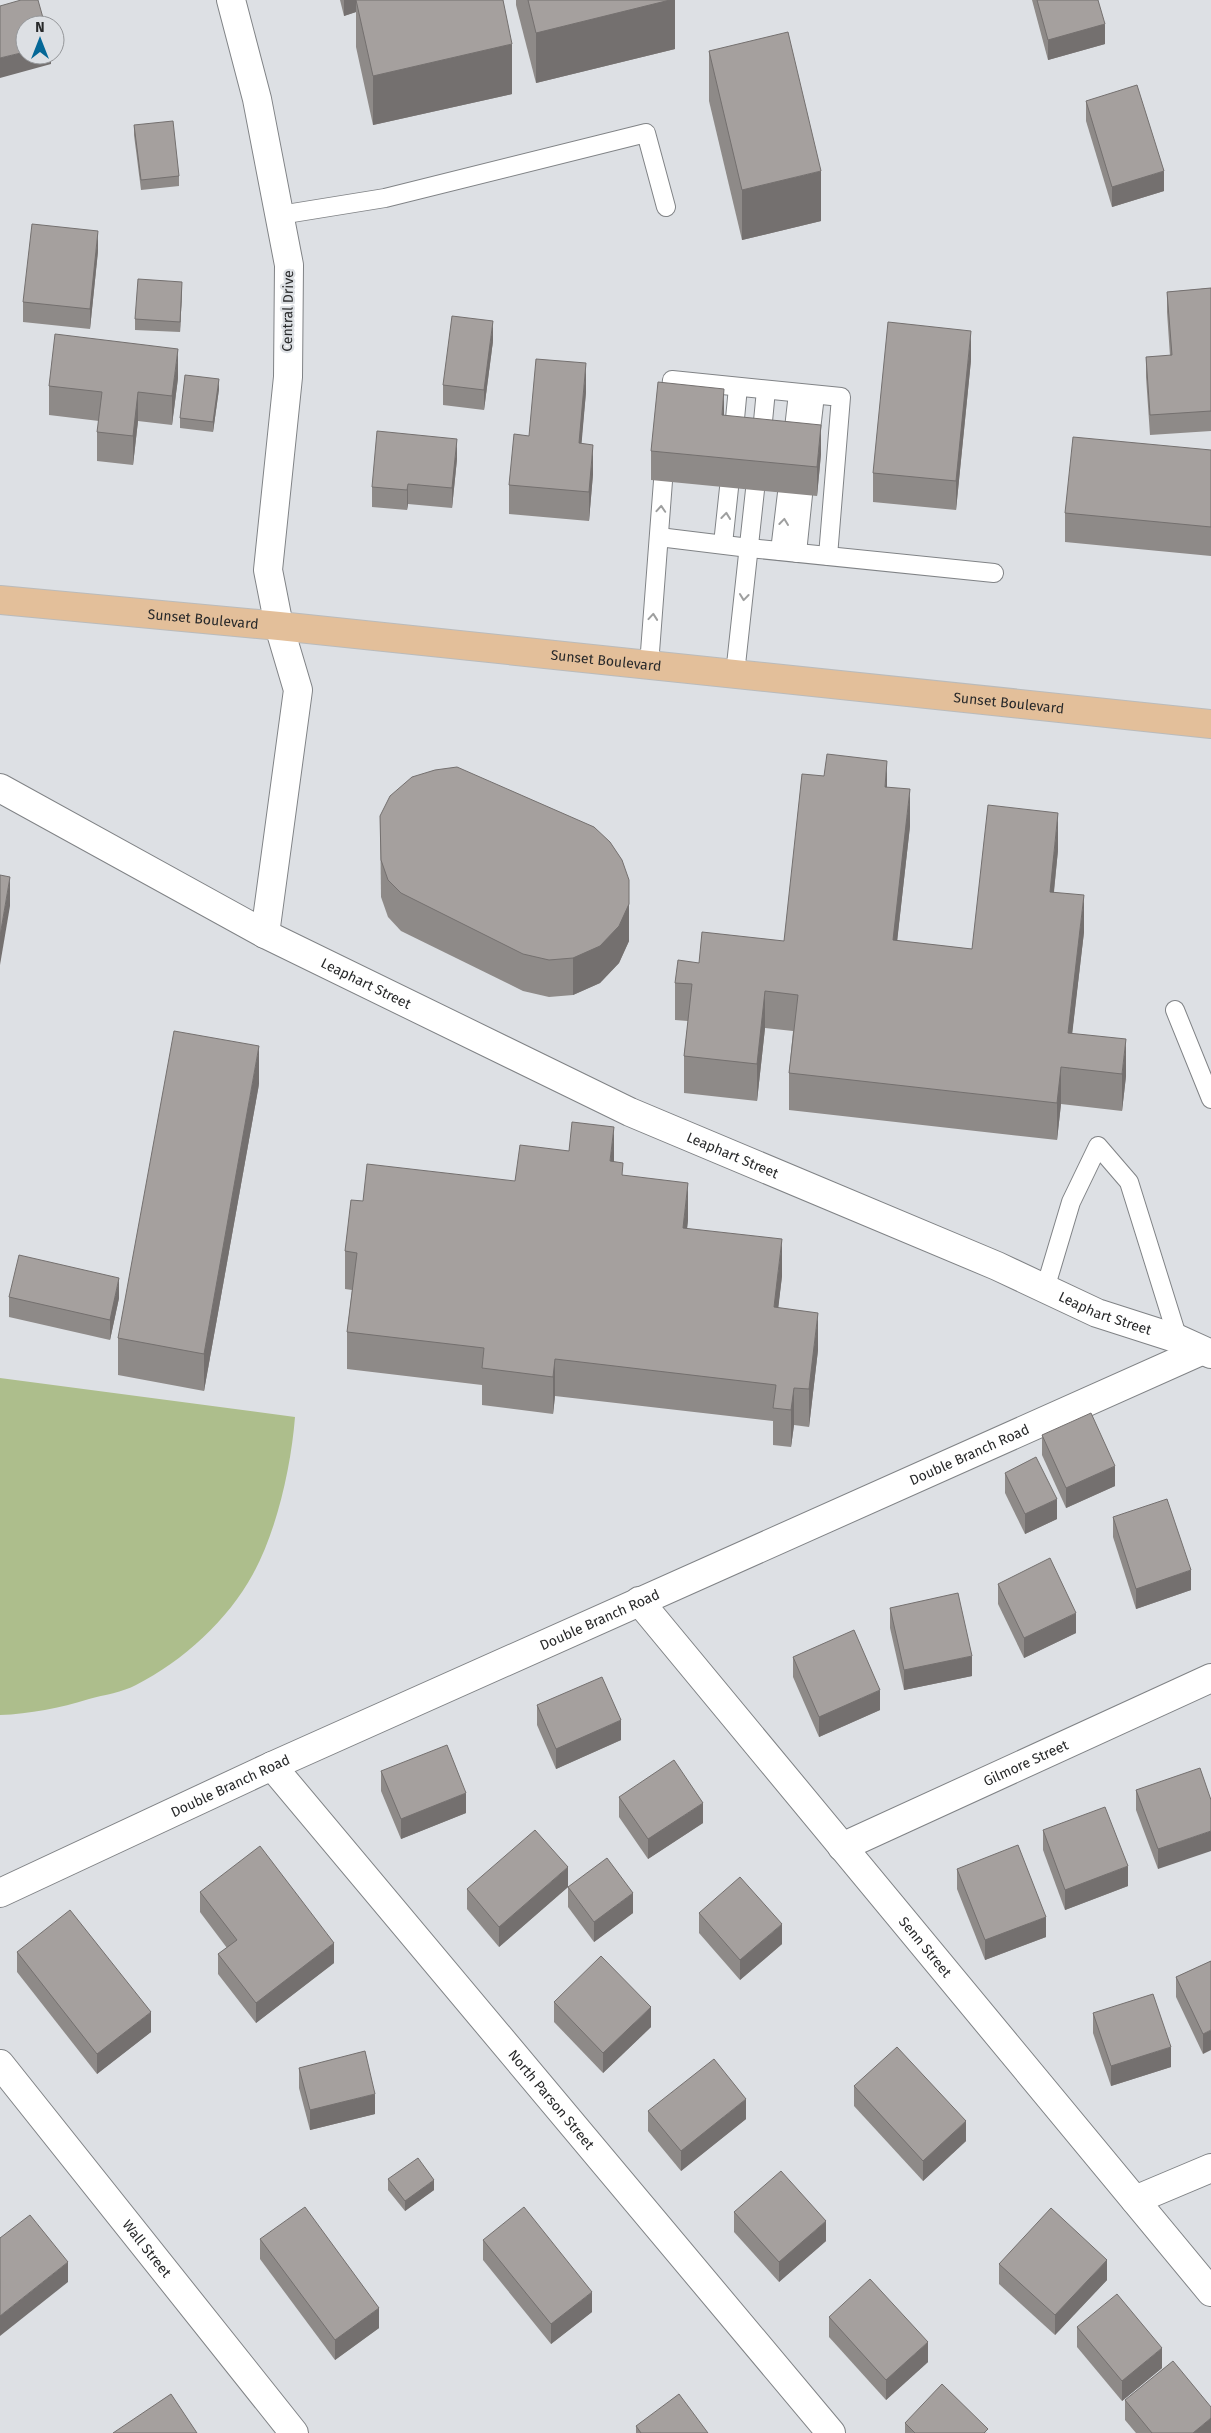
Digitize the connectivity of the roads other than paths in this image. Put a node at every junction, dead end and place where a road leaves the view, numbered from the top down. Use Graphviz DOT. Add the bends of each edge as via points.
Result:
graph roads {
  1 [pos="231,0"];
  2 [pos="666,207"];
  3 [pos="280,215"];
  4 [pos="738,387"];
  5 [pos="766,390"];
  6 [pos="806,394"];
  7 [pos="669,412"];
  8 [pos="733,445"];
  9 [pos="760,448"];
  10 [pos="800,452"];
  11 [pos="662,481"];
  12 [pos="729,488"];
  13 [pos="755,490"];
  14 [pos="795,494"];
  15 [pos="658,537"];
  16 [pos="723,544"];
  17 [pos="749,548"];
  18 [pos="788,552"];
  19 [pos="828,556"];
  20 [pos="994,572"];
  21 [pos="0,600"];
  22 [pos="278,626"];
  23 [pos="648,665"];
  24 [pos="735,674"];
  25 [pos="1211,724"];
  26 [pos="0,788"];
  27 [pos="265,934"];
  28 [pos="1174,1010"];
  29 [pos="1211,1099"];
  30 [pos="1044,1288"];
  31 [pos="1197,1348"];
  32 [pos="639,1601"];
  33 [pos="1211,1678"];
  34 [pos="272,1766"];
  35 [pos="842,1847"];
  36 [pos="0,1893"];
  37 [pos="0,2064"];
  38 [pos="1211,2168"];
  39 [pos="1135,2200"];
  40 [pos="1211,2292"];
  41 [pos="294,2433"];
  42 [pos="831,2433"];
  1 -- 3 [label="street, Central Drive" via="258,100"];
  2 -- 3 [label="lane" via="646,133 385,198"];
  3 -- 22 [label="street, Central Drive" via="289,265 288,377 268,570"];
  4 -- 5 [label="lane"];
  4 -- 7 [label="lane" via="672,380"];
  4 -- 8 [label="lane"];
  5 -- 6 [label="lane"];
  5 -- 9 [label="lane"];
  6 -- 10 [label="lane"];
  6 -- 19 [label="lane" via="841,397"];
  15 -- 11 [label="lane, one-way"];
  16 -- 12 [label="lane, one-way"];
  13 -- 17 [label="lane"];
  18 -- 14 [label="lane, one-way"];
  15 -- 16 [label="lane"];
  23 -- 15 [label="lane, one-way"];
  16 -- 17 [label="lane"];
  17 -- 18 [label="lane"];
  17 -- 24 [label="lane, one-way"];
  18 -- 19 [label="lane"];
  19 -- 20 [label="lane"];
  21 -- 22 [label="main road, Sunset Boulevard"];
  22 -- 23 [label="main road, Sunset Boulevard"];
  22 -- 27 [label="street" via="298,690"];
  23 -- 24 [label="main road, Sunset Boulevard"];
  24 -- 25 [label="main road, Sunset Boulevard"];
  26 -- 27 [label="street, Leaphart Street"];
  27 -- 30 [label="street, Leaphart Street" via="630,1112"];
  28 -- 29 [label="lane"];
  30 -- 31 [label="street, Leaphart Street" via="1097,1313"];
  30 -- 31 [label="lane" via="1071,1202 1098,1146 1129,1182"];
  31 -- 32 [label="street, Double Branch Road"];
  32 -- 34 [label="street, Double Branch Road"];
  32 -- 35 [label="street, Senn Street"];
  33 -- 35 [label="street, Gilmore Street"];
  34 -- 36 [label="street, Double Branch Road"];
  34 -- 42 [label="street, North Parson Street"];
  35 -- 39 [label="street, Senn Street"];
  37 -- 41 [label="street, Wall Street"];
  38 -- 39 [label="street"];
  39 -- 40 [label="street, Senn Street"];
}
